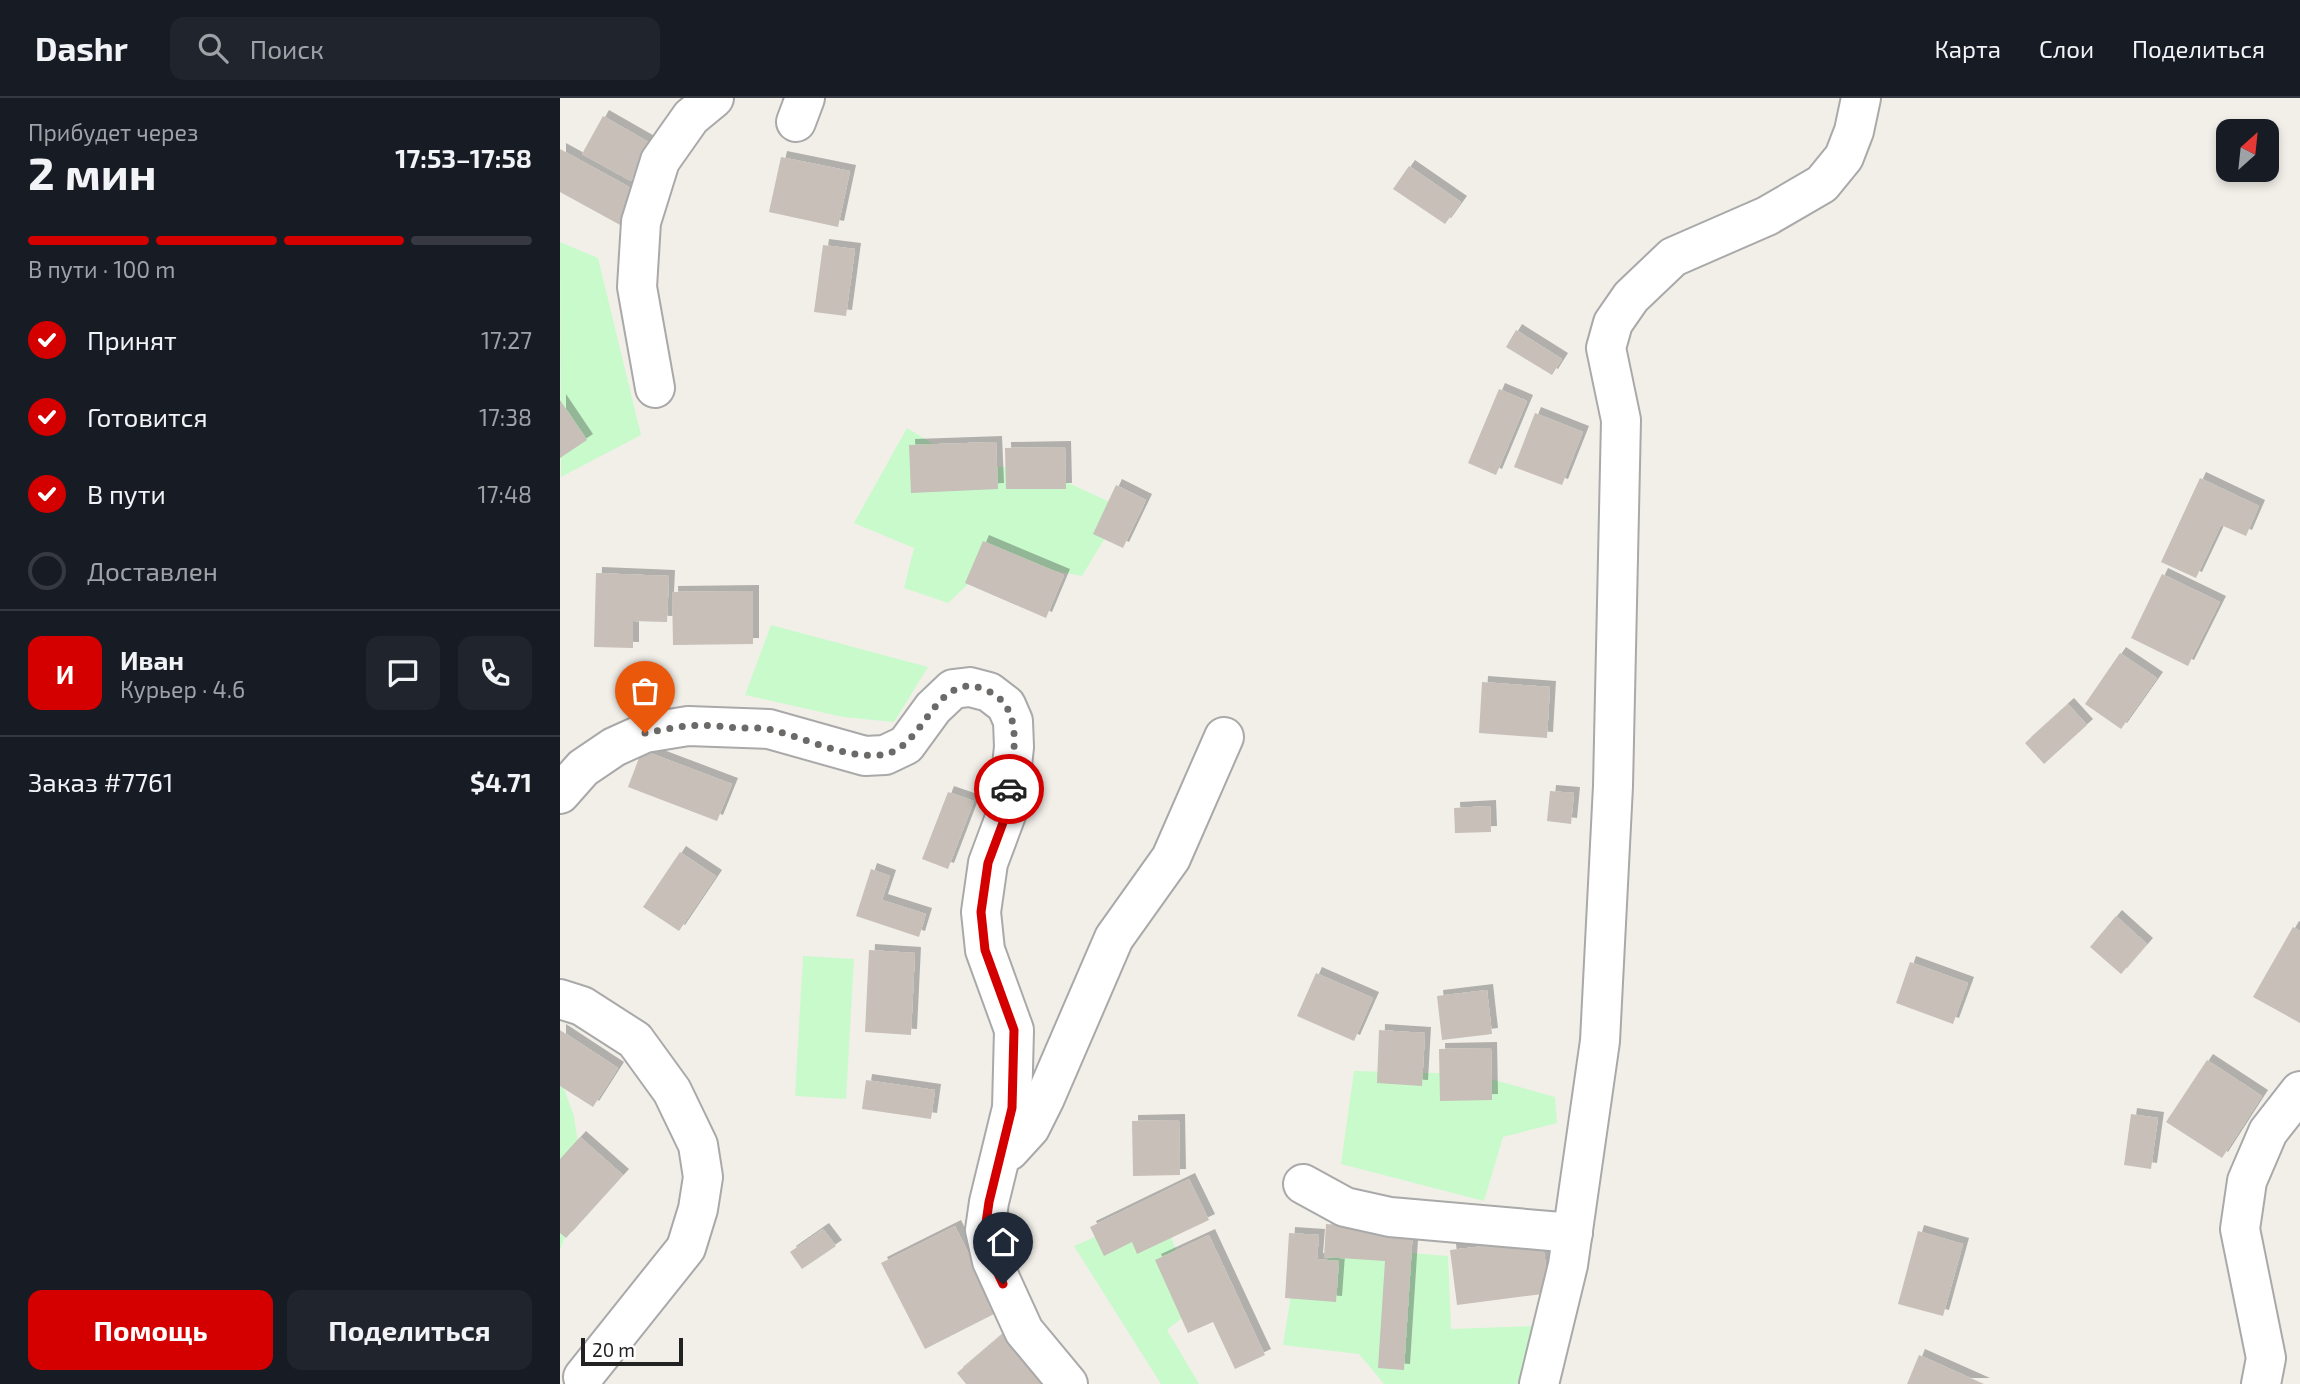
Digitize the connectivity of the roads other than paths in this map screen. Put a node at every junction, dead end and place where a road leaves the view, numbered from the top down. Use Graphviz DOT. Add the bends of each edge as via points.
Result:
graph roads {
  1 [pos="714,98"];
  2 [pos="1861,98"];
  3 [pos="655,388"];
  4 [pos="1223,737"];
  5 [pos="560,794"];
  6 [pos="560,999"];
  7 [pos="2300,1091"];
  8 [pos="1000,1159"];
  9 [pos="1303,1184"];
  10 [pos="1573,1233"];
  11 [pos="2270,1375"];
  12 [pos="583,1377"];
  13 [pos="1068,1384"];
  14 [pos="1539,1384"];
  1 -- 3 [label="street" via="691,117 660,161 641,222 637,287"];
  2 -- 10 [label="street" via="1844,158 1822,184 1767,216 1673,257 1632,297 1613,323 1606,348 1622,420 1613,786 1600,1041"];
  4 -- 8 [label="street" via="1171,858 1114,938 1030,1128"];
  5 -- 8 [label="street" via="583,768 645,733 688,726 769,729 865,756 885,755 906,745 953,689 989,692 1006,705 1013,721 1014,747 1007,812 988,863 981,912 985,950 1014,1030 1012,1108"];
  6 -- 12 [label="street" via="582,1006 635,1040 672,1091 698,1146 703,1177 686,1248"];
  7 -- 11 [label="street" via="2268,1132 2247,1181 2240,1229"];
  8 -- 13 [label="street" via="985,1230 992,1261 1024,1331"];
  9 -- 10 [label="street" via="1345,1207 1390,1217"];
  10 -- 14 [label="street"];
}
